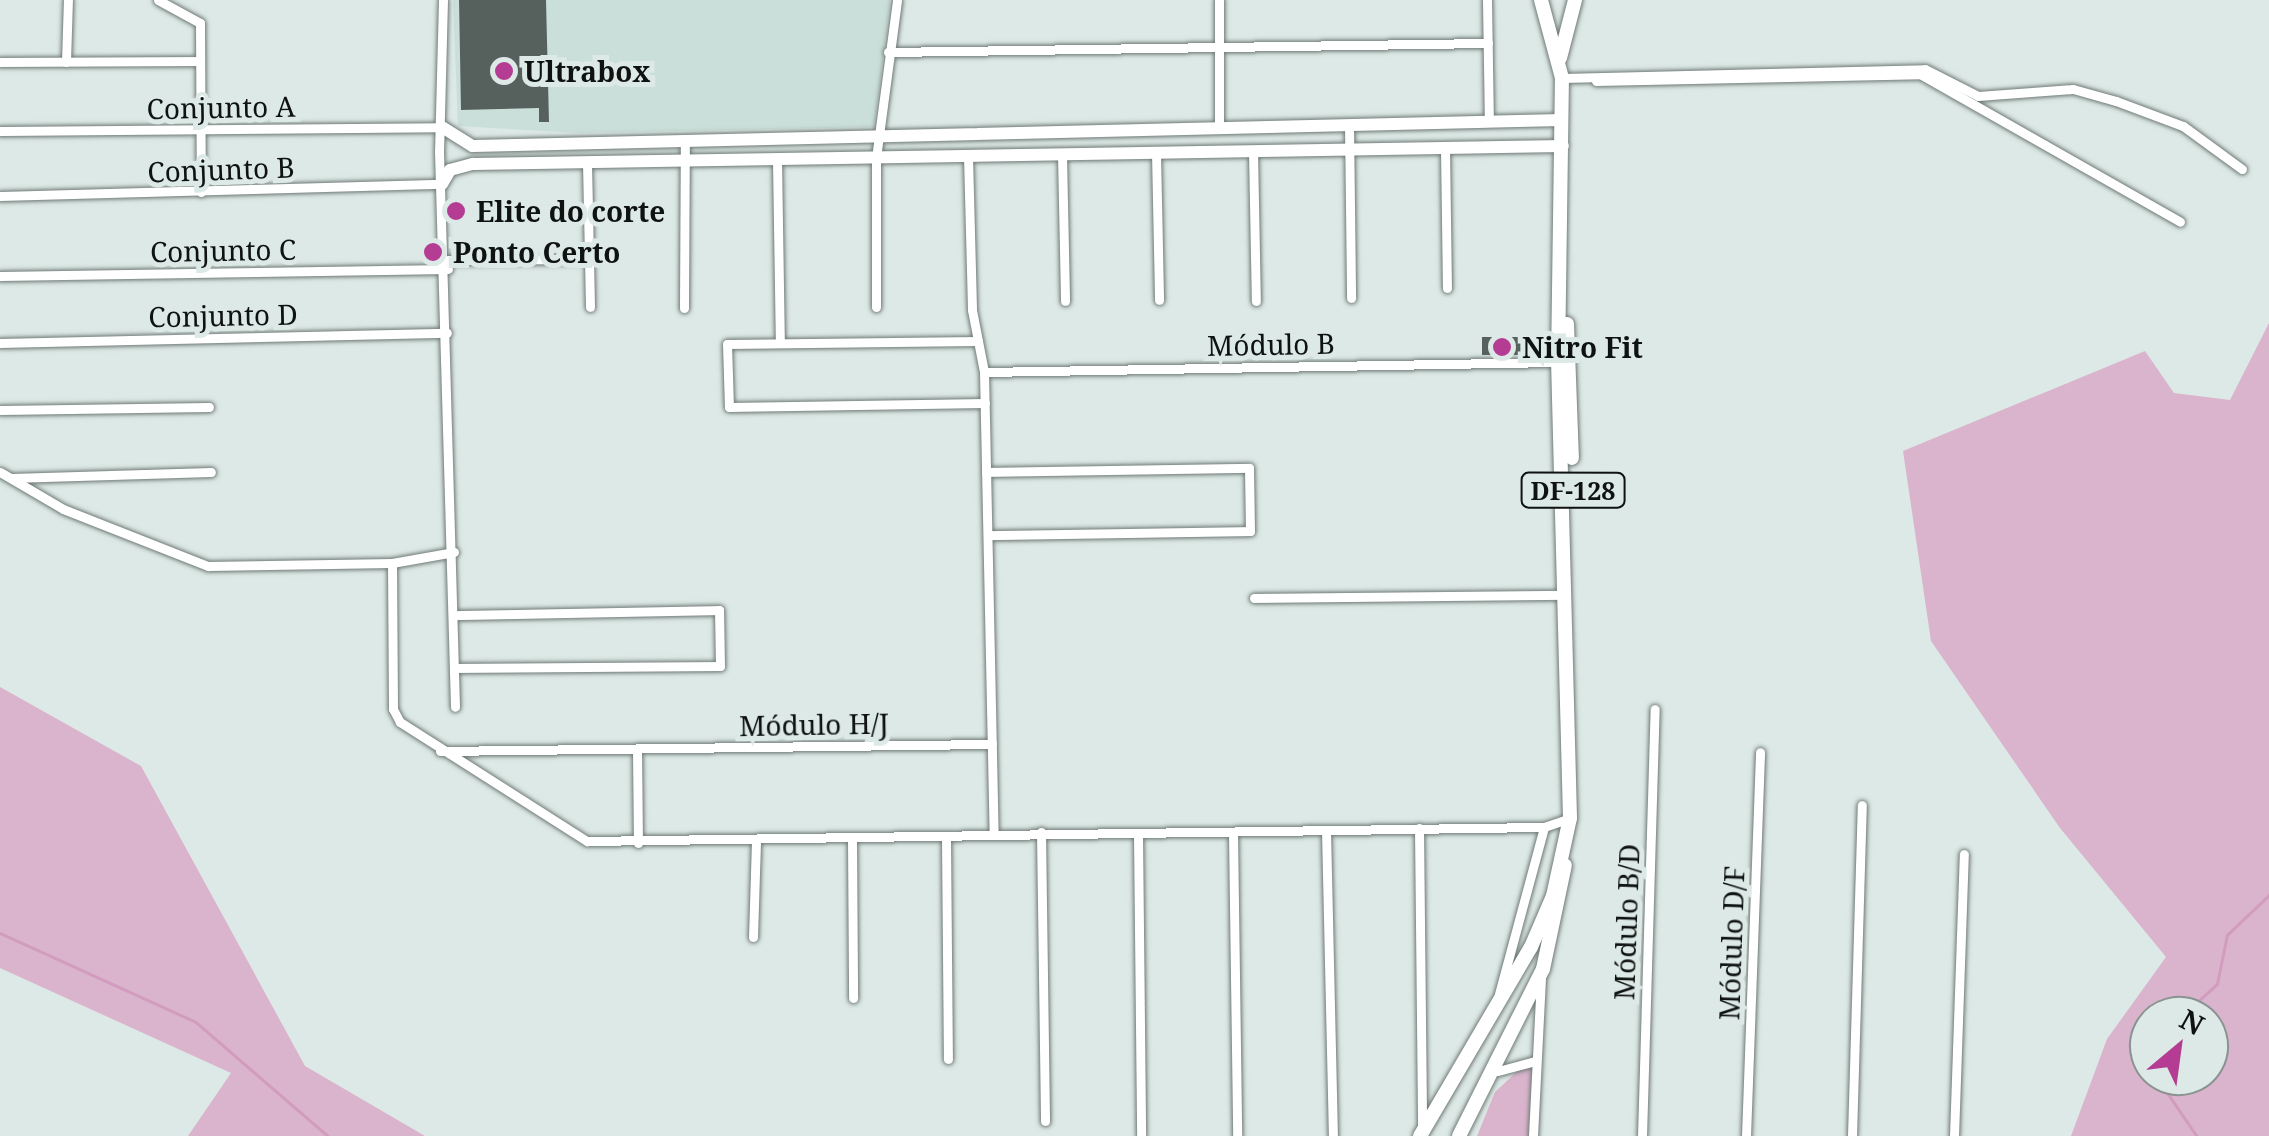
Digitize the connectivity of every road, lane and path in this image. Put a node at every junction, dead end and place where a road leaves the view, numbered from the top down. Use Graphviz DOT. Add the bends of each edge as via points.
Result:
graph roads {
  1 [pos="68,0"];
  2 [pos="158,0"];
  3 [pos="443,0"];
  4 [pos="897,0"];
  5 [pos="1219,0"];
  6 [pos="1487,0"];
  7 [pos="1541,0"];
  8 [pos="1574,0"];
  9 [pos="1488,43"];
  10 [pos="1219,48"];
  11 [pos="888,52"];
  12 [pos="1560,59"];
  13 [pos="200,61"];
  14 [pos="0,62"];
  15 [pos="66,62"];
  16 [pos="1562,78"];
  17 [pos="1596,81"];
  18 [pos="1562,120"];
  19 [pos="1466,122"];
  20 [pos="1489,122"];
  21 [pos="1385,124"];
  22 [pos="1349,125"];
  23 [pos="1269,126"];
  24 [pos="442,127"];
  25 [pos="1219,127"];
  26 [pos="201,130"];
  27 [pos="1093,130"];
  28 [pos="0,131"];
  29 [pos="880,136"];
  30 [pos="686,140"];
  31 [pos="1563,146"];
  32 [pos="1466,147"];
  33 [pos="1445,148"];
  34 [pos="1387,149"];
  35 [pos="1350,150"];
  36 [pos="1254,151"];
  37 [pos="1270,151"];
  38 [pos="1156,153"];
  39 [pos="1093,154"];
  40 [pos="1062,155"];
  41 [pos="968,156"];
  42 [pos="876,158"];
  43 [pos="777,160"];
  44 [pos="684,162"];
  45 [pos="587,164"];
  46 [pos="2242,169"];
  47 [pos="442,184"];
  48 [pos="201,192"];
  49 [pos="0,196"];
  50 [pos="2180,222"];
  51 [pos="590,259"];
  52 [pos="448,264"];
  53 [pos="0,276"];
  54 [pos="1447,288"];
  55 [pos="1351,298"];
  56 [pos="1159,300"];
  57 [pos="1256,300"];
  58 [pos="1066,301"];
  59 [pos="590,307"];
  60 [pos="876,307"];
  61 [pos="684,308"];
  62 [pos="1563,312"];
  63 [pos="448,333"];
  64 [pos="1569,340"];
  65 [pos="978,341"];
  66 [pos="0,343"];
  67 [pos="780,343"];
  68 [pos="1558,362"];
  69 [pos="984,372"];
  70 [pos="1571,379"];
  71 [pos="985,403"];
  72 [pos="209,407"];
  73 [pos="0,410"];
  74 [pos="1566,411"];
  75 [pos="212,472"];
  76 [pos="986,472"];
  77 [pos="4,476"];
  78 [pos="1574,521"];
  79 [pos="988,536"];
  80 [pos="1565,538"];
  81 [pos="454,552"];
  82 [pos="392,563"];
  83 [pos="1566,595"];
  84 [pos="1254,598"];
  85 [pos="454,615"];
  86 [pos="454,668"];
  87 [pos="1571,668"];
  88 [pos="454,707"];
  89 [pos="1655,709"];
  90 [pos="992,744"];
  91 [pos="636,749"];
  92 [pos="437,752"];
  93 [pos="1760,752"];
  94 [pos="1862,805"];
  95 [pos="1570,818"];
  96 [pos="1544,827"];
  97 [pos="1419,828"];
  98 [pos="1326,830"];
  99 [pos="1042,832"];
  100 [pos="1233,833"];
  101 [pos="994,834"];
  102 [pos="1138,834"];
  103 [pos="946,838"];
  104 [pos="852,839"];
  105 [pos="756,841"];
  106 [pos="638,843"];
  107 [pos="1564,851"];
  108 [pos="1964,854"];
  109 [pos="753,937"];
  110 [pos="1542,972"];
  111 [pos="853,998"];
  112 [pos="1497,1002"];
  113 [pos="1473,1046"];
  114 [pos="948,1059"];
  115 [pos="1535,1061"];
  116 [pos="1501,1065"];
  117 [pos="1045,1121"];
  118 [pos="1421,1134"];
  119 [pos="1141,1136"];
  120 [pos="1237,1136"];
  121 [pos="1333,1136"];
  122 [pos="1459,1136"];
  123 [pos="1533,1136"];
  124 [pos="1642,1136"];
  125 [pos="1746,1136"];
  126 [pos="1852,1136"];
  127 [pos="1954,1136"];
  1 -- 15 [label="street"];
  2 -- 13 [label="street" via="200,22"];
  3 -- 24 [label="street"];
  4 -- 11 [label="street"];
  5 -- 10 [label="street"];
  6 -- 9 [label="street"];
  7 -- 12 [label="main road, DF-128 / DF-128"];
  8 -- 12 [label="main road, DF-128 / DF-128"];
  9 -- 10 [label="street"];
  9 -- 20 [label="street"];
  10 -- 11 [label="street"];
  10 -- 25 [label="street"];
  11 -- 29 [label="street"];
  12 -- 16 [label="main road, DF-128 / DF-128"];
  13 -- 15 [label="street"];
  13 -- 26 [label="street"];
  14 -- 15 [label="street"];
  16 -- 17 [label="street"];
  16 -- 18 [label="main road, DF-128 / DF-128"];
  17 -- 46 [label="street" via="1598,72 1926,69 1978,96 2073,90 2116,101 2184,126"];
  17 -- 50 [label="street" via="1920,74"];
  18 -- 20 [label="street"];
  18 -- 31 [label="main road, DF-128 / DF-128"];
  19 -- 20 [label="street"];
  19 -- 21 [label="street"];
  19 -- 32 [label="street"];
  21 -- 22 [label="street"];
  21 -- 34 [label="street"];
  22 -- 23 [label="street"];
  22 -- 35 [label="street"];
  23 -- 25 [label="street"];
  23 -- 37 [label="street"];
  24 -- 26 [label="street, Conjunto A"];
  24 -- 30 [label="street" via="473,146"];
  24 -- 47 [label="street"];
  25 -- 27 [label="street"];
  26 -- 28 [label="street, Conjunto A"];
  26 -- 48 [label="street"];
  27 -- 29 [label="street"];
  27 -- 39 [label="street"];
  29 -- 30 [label="street"];
  29 -- 42 [label="street"];
  30 -- 44 [label="street"];
  31 -- 32 [label="street"];
  31 -- 62 [label="main road, DF-128 / DF-128"];
  32 -- 33 [label="street"];
  33 -- 34 [label="street"];
  33 -- 54 [label="street"];
  34 -- 35 [label="street"];
  35 -- 37 [label="street"];
  35 -- 55 [label="street"];
  36 -- 37 [label="street"];
  36 -- 38 [label="street"];
  36 -- 57 [label="street"];
  38 -- 39 [label="street"];
  38 -- 56 [label="street"];
  39 -- 40 [label="street"];
  40 -- 41 [label="street"];
  40 -- 58 [label="street"];
  41 -- 42 [label="street"];
  41 -- 65 [label="street"];
  42 -- 43 [label="street"];
  42 -- 60 [label="street"];
  43 -- 44 [label="street"];
  43 -- 67 [label="street"];
  44 -- 45 [label="street"];
  44 -- 61 [label="street"];
  45 -- 47 [label="street" via="458,165"];
  45 -- 51 [label="street"];
  47 -- 48 [label="street, Conjunto B"];
  47 -- 52 [label="street"];
  48 -- 49 [label="street, Conjunto B"];
  51 -- 52 [label="street, Conjunto C"];
  51 -- 59 [label="street"];
  52 -- 53 [label="street, Conjunto C"];
  52 -- 63 [label="street"];
  62 -- 64 [label="main road, DF-128 / DF-128"];
  62 -- 68 [label="main road, DF-128 / DF-128"];
  63 -- 66 [label="street, Conjunto D"];
  63 -- 81 [label="street"];
  64 -- 68 [label="main road"];
  64 -- 70 [label="main road, DF-128 / DF-128"];
  65 -- 67 [label="street"];
  65 -- 69 [label="street"];
  67 -- 71 [label="street" via="728,344 729,408"];
  68 -- 69 [label="street, Módulo B"];
  68 -- 70 [label="main road"];
  68 -- 74 [label="main road, DF-128 / DF-128"];
  69 -- 71 [label="street"];
  70 -- 74 [label="main road, DF-128 / DF-128"];
  71 -- 76 [label="street"];
  72 -- 73 [label="street"];
  74 -- 78 [label="main road, DF-128 / DF-128"];
  74 -- 80 [label="main road, DF-128 / DF-128"];
  75 -- 77 [label="street"];
  76 -- 79 [label="street"];
  76 -- 79 [label="street" via="1250,468 1250,531"];
  77 -- 82 [label="street" via="208,566"];
  78 -- 80 [label="main road"];
  78 -- 87 [label="main road, DF-128 / DF-128"];
  79 -- 90 [label="street"];
  80 -- 83 [label="main road, DF-128 / DF-128"];
  81 -- 82 [label="street"];
  81 -- 85 [label="street"];
  82 -- 92 [label="street" via="393,709"];
  83 -- 84 [label="street"];
  83 -- 87 [label="main road, DF-128 / DF-128"];
  85 -- 86 [label="street"];
  85 -- 86 [label="street" via="719,610 720,666"];
  86 -- 88 [label="street"];
  87 -- 95 [label="main road, DF-128 / DF-128"];
  89 -- 124 [label="street, Módulo B/D"];
  90 -- 91 [label="street, Módulo H/J"];
  90 -- 101 [label="street"];
  91 -- 92 [label="street, Módulo H/J"];
  91 -- 106 [label="street"];
  92 -- 106 [label="street" via="587,840"];
  93 -- 125 [label="street, Módulo D/F"];
  94 -- 126 [label="street"];
  95 -- 96 [label="street"];
  95 -- 107 [label="main road, DF-128 / DF-128"];
  96 -- 97 [label="street"];
  96 -- 112 [label="street"];
  97 -- 98 [label="street"];
  97 -- 118 [label="street"];
  98 -- 100 [label="street"];
  98 -- 121 [label="street"];
  99 -- 101 [label="street"];
  99 -- 102 [label="street"];
  99 -- 117 [label="street"];
  100 -- 102 [label="street"];
  100 -- 120 [label="street"];
  101 -- 103 [label="street"];
  102 -- 119 [label="street"];
  103 -- 104 [label="street"];
  103 -- 114 [label="street"];
  104 -- 105 [label="street"];
  104 -- 111 [label="street"];
  105 -- 106 [label="street"];
  105 -- 109 [label="street"];
  107 -- 110 [label="main road, DF-128 / DF-128" via="1562,905"];
  107 -- 112 [label="main road, DF-128 / DF-128" via="1542,924"];
  108 -- 127 [label="street"];
  110 -- 115 [label="street"];
  110 -- 116 [label="main road, DF-128 / DF-128"];
  112 -- 113 [label="main road, DF-128 / DF-128"];
  113 -- 116 [label="main road" via="1494,1038"];
  113 -- 118 [label="main road, DF-128 / DF-128"];
  115 -- 116 [label="street"];
  115 -- 123 [label="street"];
  116 -- 122 [label="main road, DF-128 / DF-128"];
}
